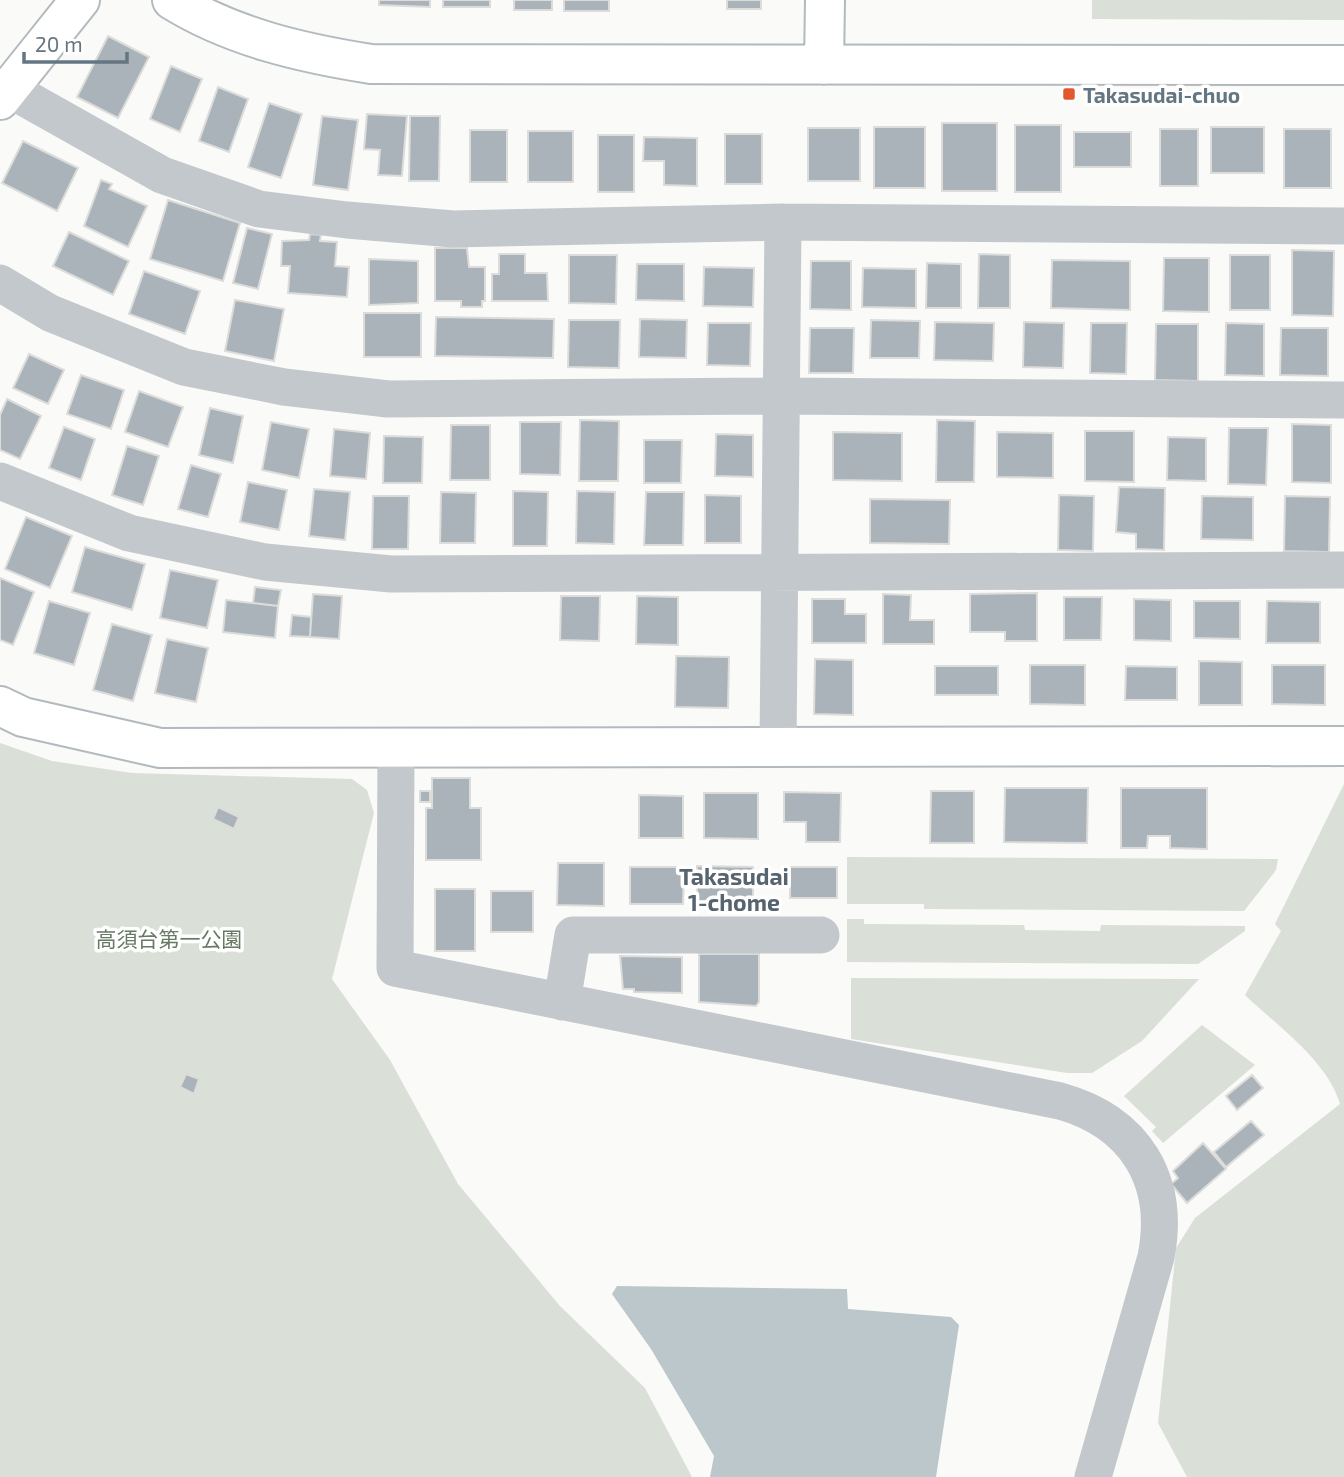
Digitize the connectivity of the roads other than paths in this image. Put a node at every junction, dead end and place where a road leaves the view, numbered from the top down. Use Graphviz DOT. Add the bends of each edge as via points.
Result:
graph roads {
  1 [pos="80,0"];
  2 [pos="172,0"];
  3 [pos="825,0"];
  4 [pos="824,65"];
  5 [pos="1344,65"];
  6 [pos="4,94"];
  7 [pos="783,222"];
  8 [pos="1344,226"];
  9 [pos="0,283"];
  10 [pos="780,396"];
  11 [pos="1344,400"];
  12 [pos="0,481"];
  13 [pos="779,570"];
  14 [pos="1344,570"];
  15 [pos="0,706"];
  16 [pos="1344,746"];
  17 [pos="778,747"];
  18 [pos="396,748"];
  19 [pos="821,936"];
  20 [pos="562,1002"];
  21 [pos="1093,1477"];
  1 -- 6 [label="street"];
  2 -- 4 [label="street" via="242,33 305,53 371,64"];
  3 -- 4 [label="street"];
  4 -- 5 [label="street"];
  6 -- 7 [label="street" via="162,175 260,209 453,229"];
  7 -- 8 [label="street"];
  7 -- 10 [label="street"];
  9 -- 10 [label="street" via="50,313 184,367 284,387 388,399"];
  10 -- 11 [label="street"];
  10 -- 13 [label="street"];
  12 -- 13 [label="street" via="130,533 265,562 391,574"];
  13 -- 14 [label="street"];
  13 -- 17 [label="street"];
  15 -- 18 [label="street" via="23,717 160,748"];
  16 -- 17 [label="street"];
  17 -- 18 [label="street"];
  18 -- 20 [label="street" via="395,968"];
  19 -- 20 [label="street" via="573,936"];
  20 -- 21 [label="street" via="1060,1101 1099,1114 1122,1132 1150,1176 1161,1226"];
}
